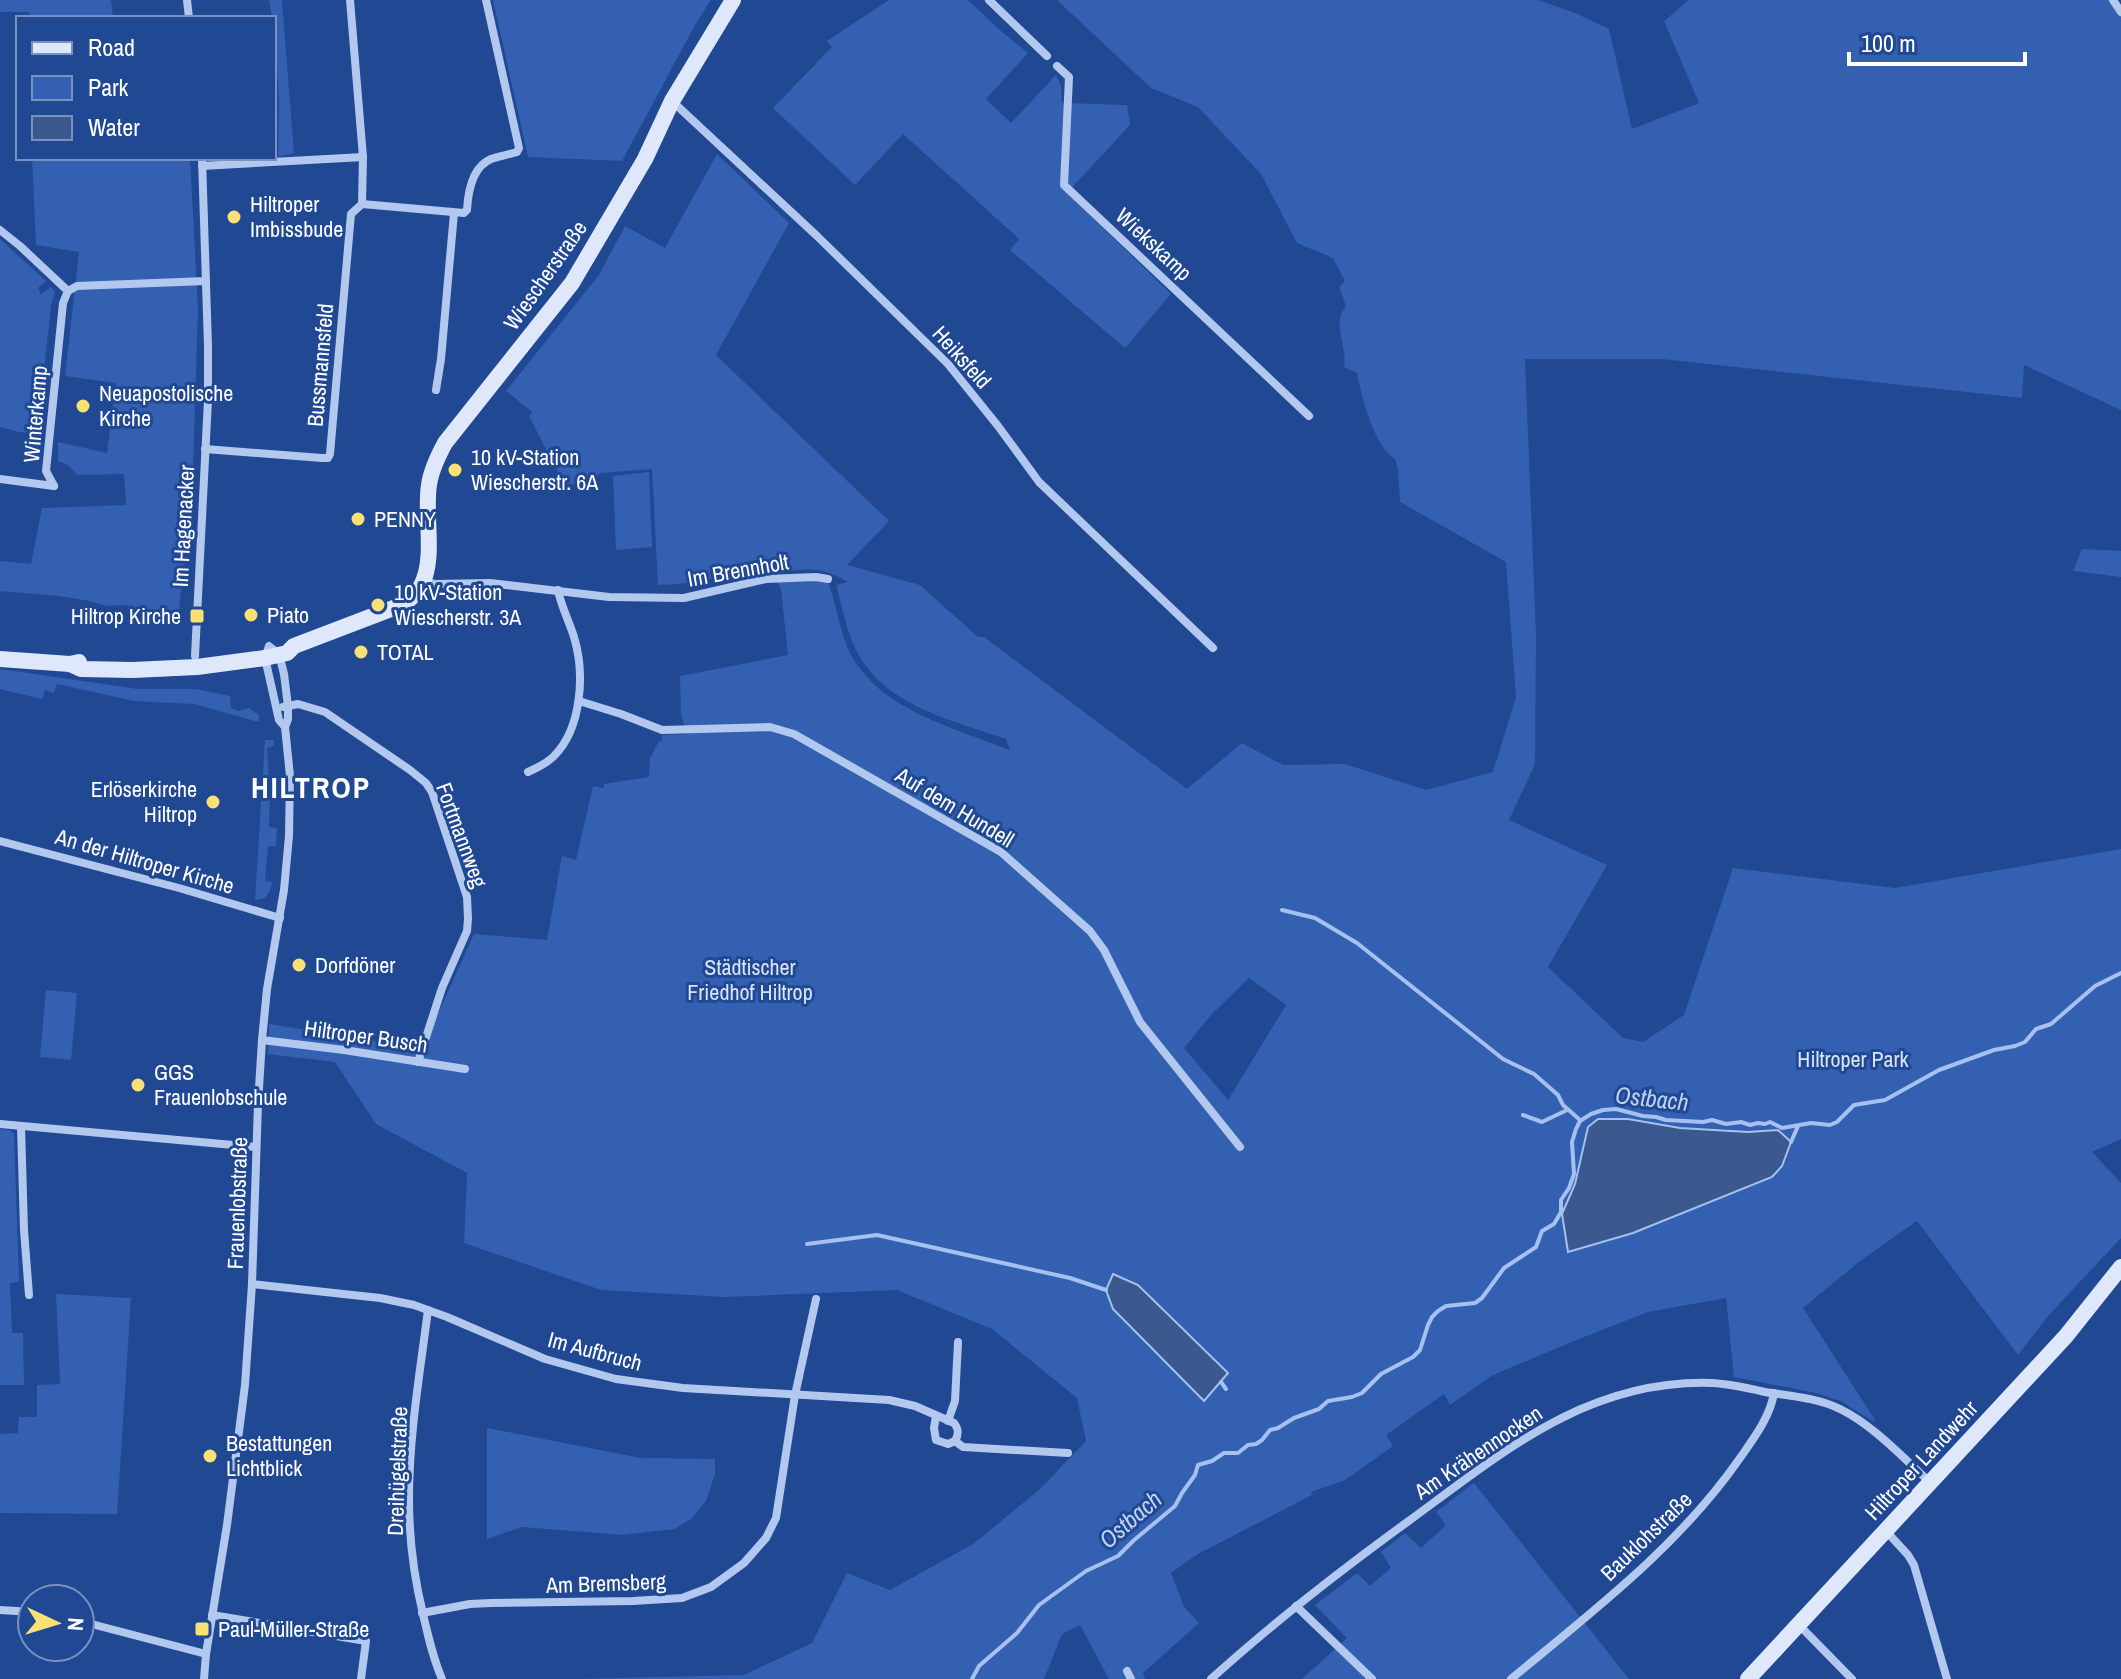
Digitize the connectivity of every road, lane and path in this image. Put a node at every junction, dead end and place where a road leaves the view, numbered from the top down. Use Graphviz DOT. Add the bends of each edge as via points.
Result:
graph roads {
  1 [pos="350,0"];
  2 [pos="486,0"];
  3 [pos="733,0"];
  4 [pos="989,0"];
  5 [pos="2113,0"];
  6 [pos="2121,12"];
  7 [pos="1047,56"];
  8 [pos="1057,66"];
  9 [pos="672,101"];
  10 [pos="363,157"];
  11 [pos="266,160"];
  12 [pos="276,160"];
  13 [pos="202,162"];
  14 [pos="362,204"];
  15 [pos="454,213"];
  16 [pos="0,230"];
  17 [pos="206,281"];
  18 [pos="68,291"];
  19 [pos="436,390"];
  20 [pos="1309,416"];
  21 [pos="205,449"];
  22 [pos="0,479"];
  23 [pos="424,579"];
  24 [pos="828,579"];
  25 [pos="558,590"];
  26 [pos="1213,648"];
  27 [pos="271,653"];
  28 [pos="0,659"];
  29 [pos="196,662"];
  30 [pos="579,701"];
  31 [pos="288,706"];
  32 [pos="276,709"];
  33 [pos="285,727"];
  34 [pos="528,772"];
  35 [pos="0,841"];
  36 [pos="280,918"];
  37 [pos="262,1040"];
  38 [pos="418,1062"];
  39 [pos="465,1069"];
  40 [pos="0,1124"];
  41 [pos="21,1126"];
  42 [pos="256,1147"];
  43 [pos="1240,1147"];
  44 [pos="2121,1267"];
  45 [pos="252,1284"];
  46 [pos="29,1295"];
  47 [pos="816,1299"];
  48 [pos="428,1310"];
  49 [pos="958,1342"];
  50 [pos="1774,1393"];
  51 [pos="795,1395"];
  52 [pos="936,1416"];
  53 [pos="948,1421"];
  54 [pos="955,1441"];
  55 [pos="1068,1453"];
  56 [pos="1931,1483"];
  57 [pos="1886,1530"];
  58 [pos="1296,1606"];
  59 [pos="422,1613"];
  60 [pos="212,1615"];
  61 [pos="96,1625"];
  62 [pos="1798,1625"];
  63 [pos="206,1654"];
  64 [pos="204,1679"];
  65 [pos="361,1679"];
  66 [pos="442,1679"];
  67 [pos="1211,1679"];
  68 [pos="1372,1679"];
  69 [pos="1511,1679"];
  70 [pos="1748,1679"];
  71 [pos="1852,1679"];
  72 [pos="1947,1679"];
  1 -- 10 [label="street, Bussmannsfeld"];
  2 -- 15 [label="street" via="519,148 488,160 472,181 467,210"];
  3 -- 9 [label="main road, Wiescherstraße"];
  4 -- 7 [label="street"];
  5 -- 6 [label="street"];
  8 -- 20 [label="street, Wiekskamp" via="1069,77 1064,185"];
  9 -- 23 [label="main road, Wiescherstraße" via="645,159 572,283 445,443 429,483"];
  9 -- 26 [label="street, Heiksfeld" via="948,364 1039,482"];
  10 -- 12 [label="street"];
  10 -- 14 [label="street, Bussmannsfeld"];
  11 -- 13 [label="street"];
  13 -- 17 [label="street, Im Hagenacker"];
  14 -- 15 [label="street"];
  14 -- 21 [label="street, Bussmannsfeld" via="351,214 328,458"];
  15 -- 19 [label="street"];
  16 -- 18 [label="street"];
  17 -- 18 [label="street" via="77,286"];
  17 -- 21 [label="street, Im Hagenacker"];
  18 -- 22 [label="street, Winterkamp" via="46,471 54,486"];
  21 -- 29 [label="street, Im Hagenacker"];
  23 -- 25 [label="street, Im Brennholt" via="434,584"];
  23 -- 27 [label="main road" via="404,604 294,646 285,642"];
  24 -- 25 [label="street, Im Brennholt" via="766,579 684,598"];
  25 -- 30 [label="street" via="577,649"];
  27 -- 29 [label="main road"];
  27 -- 31 [label="street, Frauenlobstraße" via="284,674"];
  27 -- 32 [label="street, Frauenlobstraße"];
  28 -- 29 [label="main road"];
  30 -- 34 [label="street" via="566,740 554,756"];
  30 -- 43 [label="street, Auf dem Hundell" via="662,730 770,727 794,734 1001,852 1090,931 1140,1022"];
  31 -- 32 [label="street, Fortmannweg"];
  31 -- 33 [label="street, Frauenlobstraße"];
  31 -- 38 [label="street, Fortmannweg" via="325,712 410,770 432,792 467,897 468,919"];
  32 -- 33 [label="street, Frauenlobstraße"];
  33 -- 36 [label="street, Frauenlobstraße" via="290,800"];
  35 -- 36 [label="street, An der Hiltroper Kirche"];
  36 -- 37 [label="street, Frauenlobstraße"];
  37 -- 38 [label="street, Hiltroper Busch"];
  37 -- 42 [label="street, Frauenlobstraße"];
  38 -- 39 [label="street, Hiltroper Busch"];
  40 -- 41 [label="street"];
  41 -- 42 [label="street"];
  41 -- 46 [label="street"];
  42 -- 45 [label="street, Frauenlobstraße"];
  44 -- 56 [label="main road, Hiltroper Landwehr" via="2066,1336"];
  45 -- 48 [label="street, Im Aufbruch" via="380,1298"];
  45 -- 60 [label="street, Frauenlobstraße" via="237,1450"];
  47 -- 51 [label="street, Am Bremsberg"];
  48 -- 51 [label="street, Im Aufbruch" via="598,1375 668,1387"];
  48 -- 59 [label="street, Dreihügelstraße" via="409,1498"];
  49 -- 53 [label="street" via="955,1401"];
  50 -- 56 [label="street, Am Krähennocken" via="1821,1402 1858,1419"];
  50 -- 58 [label="street, Am Krähennocken" via="1686,1383 1613,1397 1571,1413 1471,1474"];
  50 -- 69 [label="street, Bauklohstraße" via="1756,1435 1684,1528"];
  51 -- 52 [label="street, Im Aufbruch" via="885,1399"];
  51 -- 59 [label="street, Am Bremsberg" via="776,1518 756,1551 711,1587 666,1600 470,1604"];
  52 -- 53 [label="street, Im Aufbruch"];
  52 -- 54 [label="street" via="936,1440"];
  53 -- 54 [label="street" via="958,1428"];
  54 -- 55 [label="street" via="963,1447"];
  56 -- 57 [label="main road, Hiltroper Landwehr"];
  57 -- 62 [label="main road, Hiltroper Landwehr"];
  57 -- 72 [label="street" via="1914,1565"];
  58 -- 67 [label="street, Am Krähennocken"];
  58 -- 68 [label="street"];
  59 -- 66 [label="street, Dreihügelstraße"];
  60 -- 63 [label="street, Frauenlobstraße"];
  60 -- 65 [label="street" via="366,1641"];
  61 -- 63 [label="street"];
  62 -- 70 [label="main road, Hiltroper Landwehr"];
  62 -- 71 [label="street"];
  63 -- 64 [label="street, Frauenlobstraße"];
}
